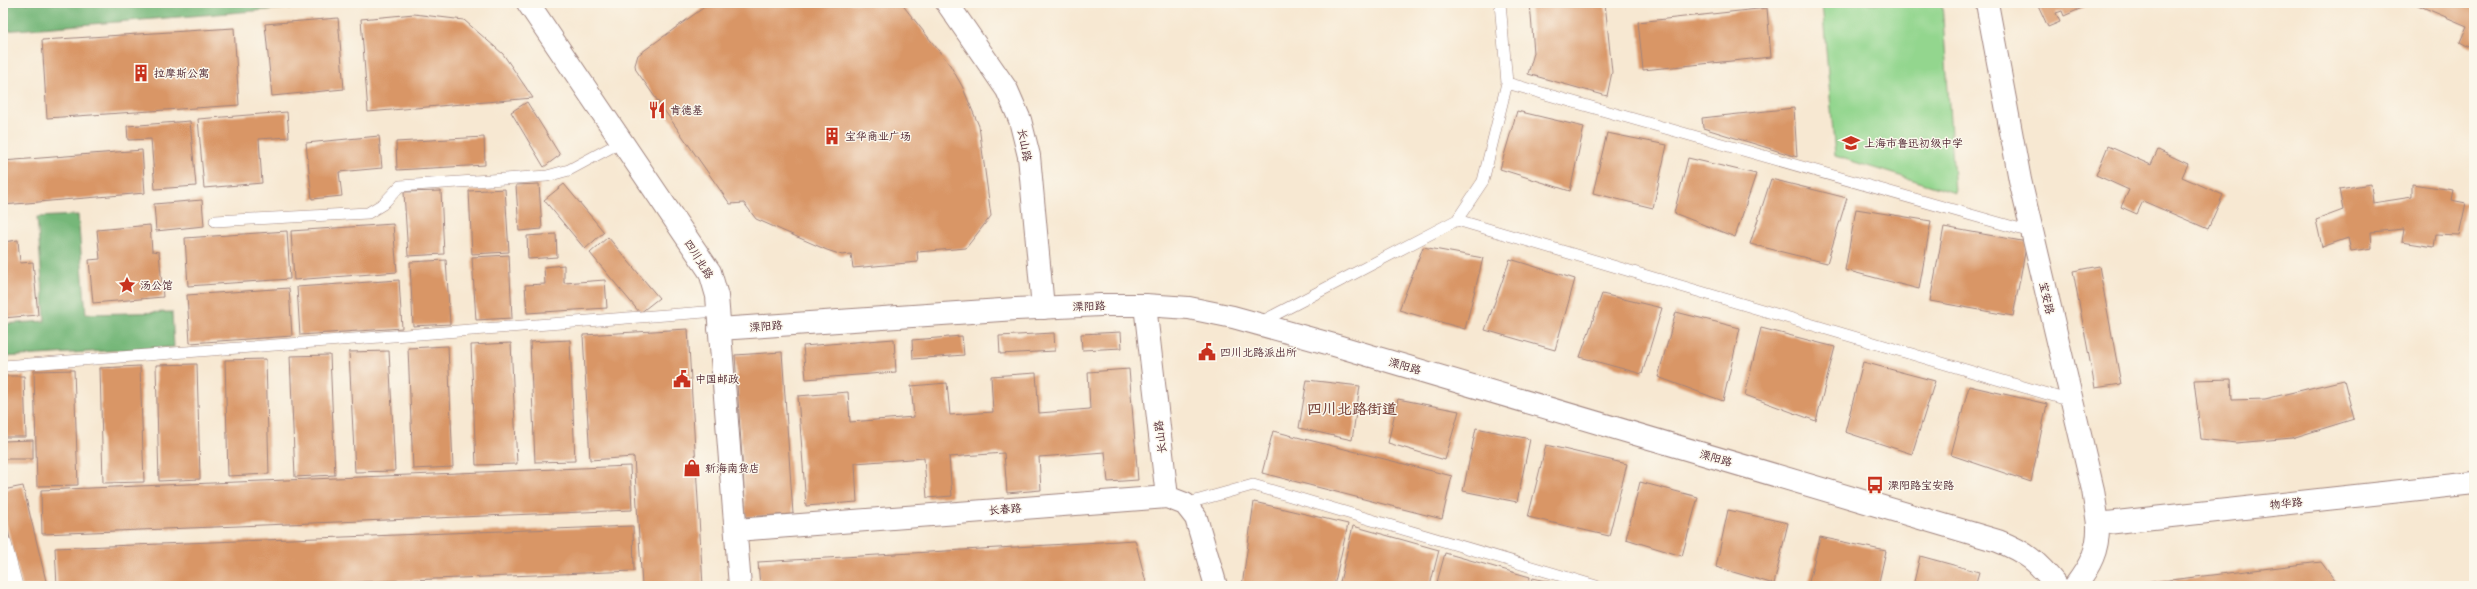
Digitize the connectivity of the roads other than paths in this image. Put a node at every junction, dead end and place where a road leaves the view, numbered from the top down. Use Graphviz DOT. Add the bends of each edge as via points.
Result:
graph roads {
  1 [pos="528,3"];
  2 [pos="947,3"];
  3 [pos="1500,3"];
  4 [pos="1988,3"];
  5 [pos="1506,82"];
  6 [pos="621,142"];
  7 [pos="1457,220"];
  8 [pos="215,221"];
  9 [pos="2031,232"];
  10 [pos="1145,305"];
  11 [pos="1043,308"];
  12 [pos="719,320"];
  13 [pos="1257,324"];
  14 [pos="3,366"];
  15 [pos="2071,401"];
  16 [pos="2474,483"];
  17 [pos="1176,501"];
  18 [pos="2098,524"];
  19 [pos="736,530"];
  20 [pos="3,544"];
  21 [pos="14,586"];
  22 [pos="740,586"];
  23 [pos="1216,586"];
  24 [pos="1596,586"];
  25 [pos="2057,586"];
  26 [pos="2075,586"];
  1 -- 6 [label="street, 四川北路"];
  2 -- 11 [label="street, 长山路" via="1007,90 1020,120 1029,156"];
  3 -- 5 [label="lane"];
  4 -- 9 [label="street, 宝安路" via="2009,126"];
  5 -- 7 [label="lane" via="1483,180"];
  5 -- 9 [label="lane"];
  6 -- 8 [label="lane" via="569,170 546,176 400,186 383,204 368,213"];
  6 -- 12 [label="street, 四川北路" via="710,272 717,296"];
  7 -- 13 [label="lane"];
  7 -- 15 [label="lane"];
  9 -- 15 [label="street, 宝安路"];
  10 -- 11 [label="street, 溧阳路"];
  10 -- 13 [label="street, 溧阳路" via="1189,308"];
  10 -- 17 [label="street, 长山路"];
  11 -- 12 [label="street, 溧阳路"];
  12 -- 14 [label="lane"];
  12 -- 19 [label="street, 四川北路"];
  13 -- 25 [label="street, 溧阳路" via="1998,540 2021,550 2041,565"];
  15 -- 18 [label="street, 宝安路" via="2093,490"];
  16 -- 18 [label="street, 物华路"];
  17 -- 19 [label="street, 长春路"];
  17 -- 23 [label="street" via="1196,518"];
  17 -- 24 [label="lane" via="1253,485"];
  18 -- 26 [label="street, 宝安路" via="2097,548 2088,568"];
  19 -- 22 [label="street, 四川北路"];
  20 -- 21 [label="street"];
}
